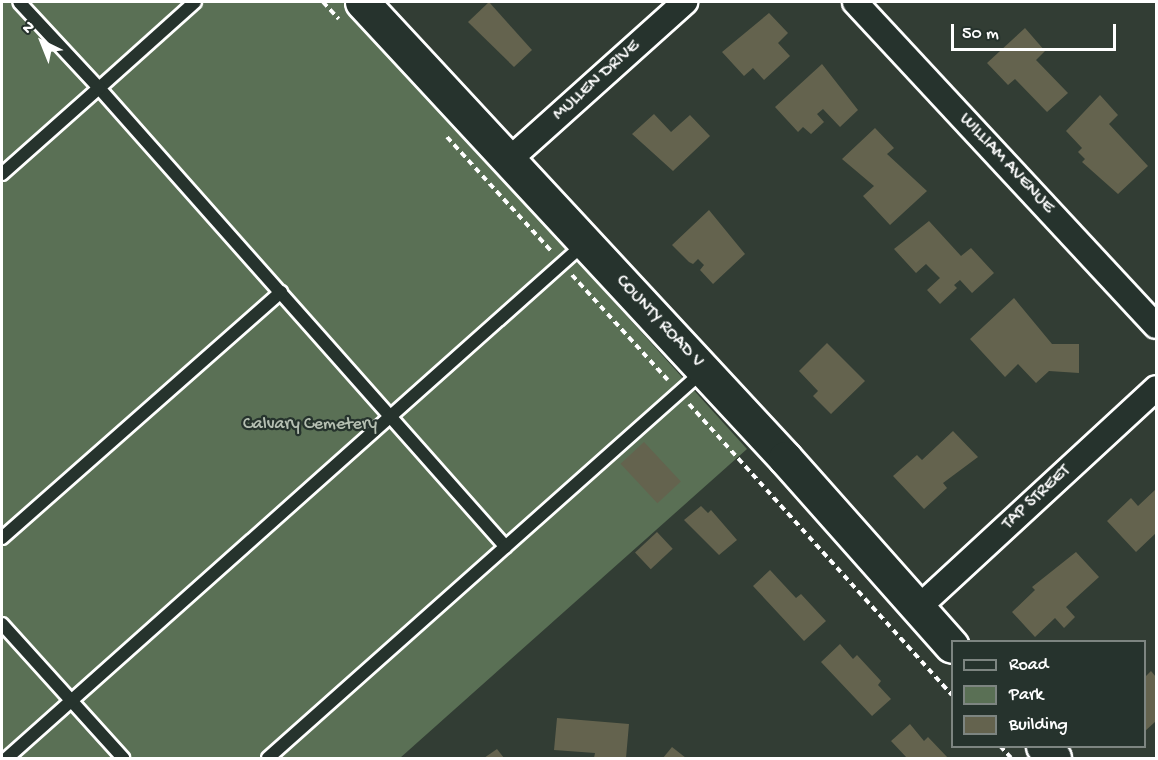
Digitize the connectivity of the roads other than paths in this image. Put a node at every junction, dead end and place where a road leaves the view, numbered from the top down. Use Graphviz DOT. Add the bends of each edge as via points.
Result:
graph roads {
  1 [pos="19,2"];
  2 [pos="195,2"];
  3 [pos="685,2"];
  4 [pos="855,2"];
  5 [pos="354,15"];
  6 [pos="99,88"];
  7 [pos="509,160"];
  8 [pos="2,174"];
  9 [pos="574,253"];
  10 [pos="281,292"];
  11 [pos="1156,326"];
  12 [pos="704,370"];
  13 [pos="1156,388"];
  14 [pos="393,417"];
  15 [pos="2,538"];
  16 [pos="506,547"];
  17 [pos="918,608"];
  18 [pos="2,624"];
  19 [pos="951,645"];
  20 [pos="72,701"];
  21 [pos="7,759"];
  22 [pos="123,759"];
  23 [pos="268,759"];
  1 -- 6 [label="lane"];
  2 -- 6 [label="lane"];
  3 -- 7 [label="street, MULLEN DRIVE"];
  4 -- 11 [label="street, WILLIAM AVENUE"];
  5 -- 7 [label="main road, COUNTY ROAD V"];
  6 -- 8 [label="lane"];
  6 -- 10 [label="lane"];
  7 -- 9 [label="main road, COUNTY ROAD V"];
  9 -- 12 [label="main road, COUNTY ROAD V"];
  9 -- 14 [label="lane"];
  10 -- 14 [label="lane"];
  10 -- 15 [label="lane"];
  12 -- 16 [label="lane"];
  12 -- 17 [label="main road, COUNTY ROAD V"];
  13 -- 17 [label="street, TAP STREET"];
  14 -- 16 [label="lane"];
  14 -- 20 [label="lane"];
  16 -- 23 [label="lane"];
  17 -- 19 [label="main road, COUNTY ROAD V"];
  18 -- 20 [label="lane"];
  20 -- 21 [label="lane"];
  20 -- 22 [label="lane"];
}
